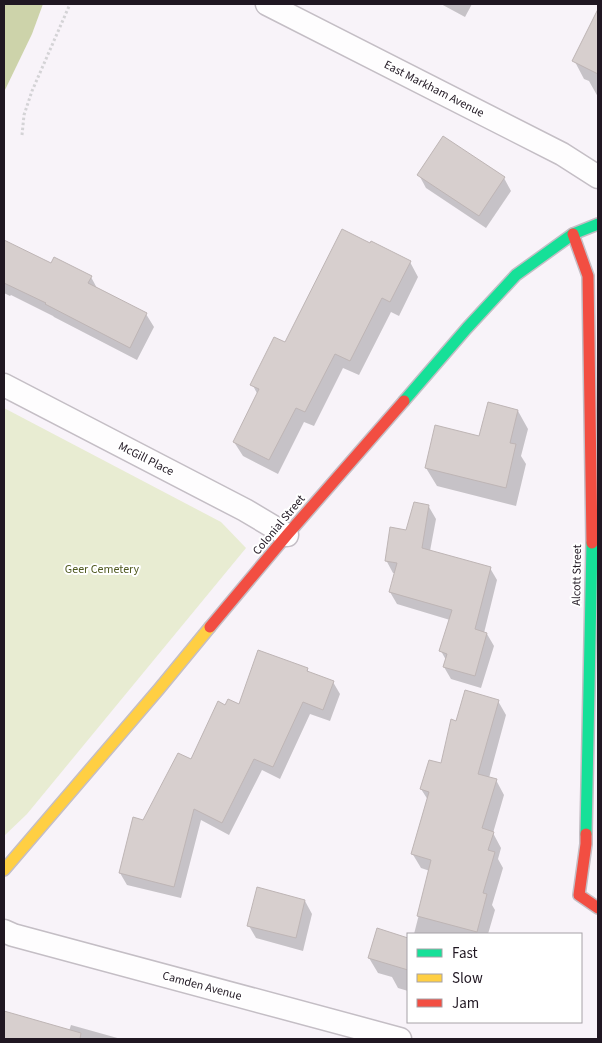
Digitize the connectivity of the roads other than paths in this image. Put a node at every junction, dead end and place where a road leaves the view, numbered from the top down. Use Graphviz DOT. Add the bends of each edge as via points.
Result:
graph roads {
  1 [pos="267,4"];
  2 [pos="598,177"];
  3 [pos="598,224"];
  4 [pos="573,234"];
  5 [pos="4,386"];
  6 [pos="287,536"];
  7 [pos="4,870"];
  8 [pos="598,908"];
  9 [pos="4,931"];
  10 [pos="400,1039"];
  1 -- 2 [label="street, East Markham Avenue" via="562,154"];
  3 -- 4 [label="street, Colonial Street"];
  4 -- 6 [label="street, Colonial Street" via="516,274"];
  4 -- 8 [label="street, Alcott Street" via="588,276 592,519 586,844 579,895"];
  5 -- 6 [label="street, McGill Place" via="244,510"];
  6 -- 7 [label="street, Colonial Street"];
  9 -- 10 [label="street, Camden Avenue"];
}
